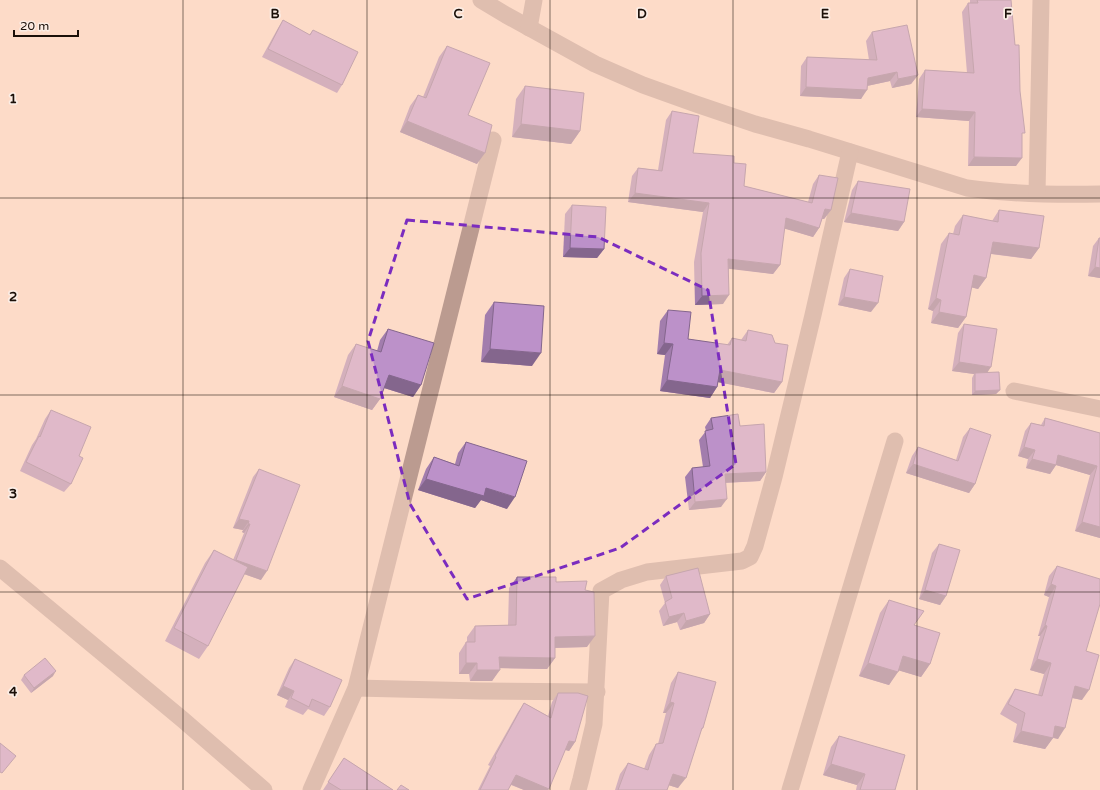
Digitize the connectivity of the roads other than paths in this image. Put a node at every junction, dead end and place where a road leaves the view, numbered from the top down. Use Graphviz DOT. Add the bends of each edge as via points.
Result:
graph roads {
  1 [pos="481,0"];
  2 [pos="534,0"];
  3 [pos="1041,0"];
  4 [pos="529,28"];
  5 [pos="493,140"];
  6 [pos="850,152"];
  7 [pos="1037,193"];
  8 [pos="1100,194"];
  9 [pos="1014,390"];
  10 [pos="1100,409"];
  11 [pos="895,441"];
  12 [pos="0,568"];
  13 [pos="356,688"];
  14 [pos="597,692"];
  15 [pos="264,790"];
  16 [pos="311,790"];
  17 [pos="578,790"];
  18 [pos="790,790"];
  1 -- 4 [label="street"];
  2 -- 4 [label="street"];
  3 -- 7 [label="street"];
  4 -- 6 [label="street" via="595,64 643,85"];
  5 -- 13 [label="street"];
  6 -- 7 [label="street" via="967,188"];
  6 -- 14 [label="street" via="756,546 750,557 742,561 648,572 621,580 601,591"];
  7 -- 8 [label="street"];
  9 -- 10 [label="street"];
  11 -- 18 [label="street"];
  12 -- 15 [label="street"];
  13 -- 14 [label="street"];
  13 -- 16 [label="street"];
  14 -- 17 [label="street" via="594,724"];
}
